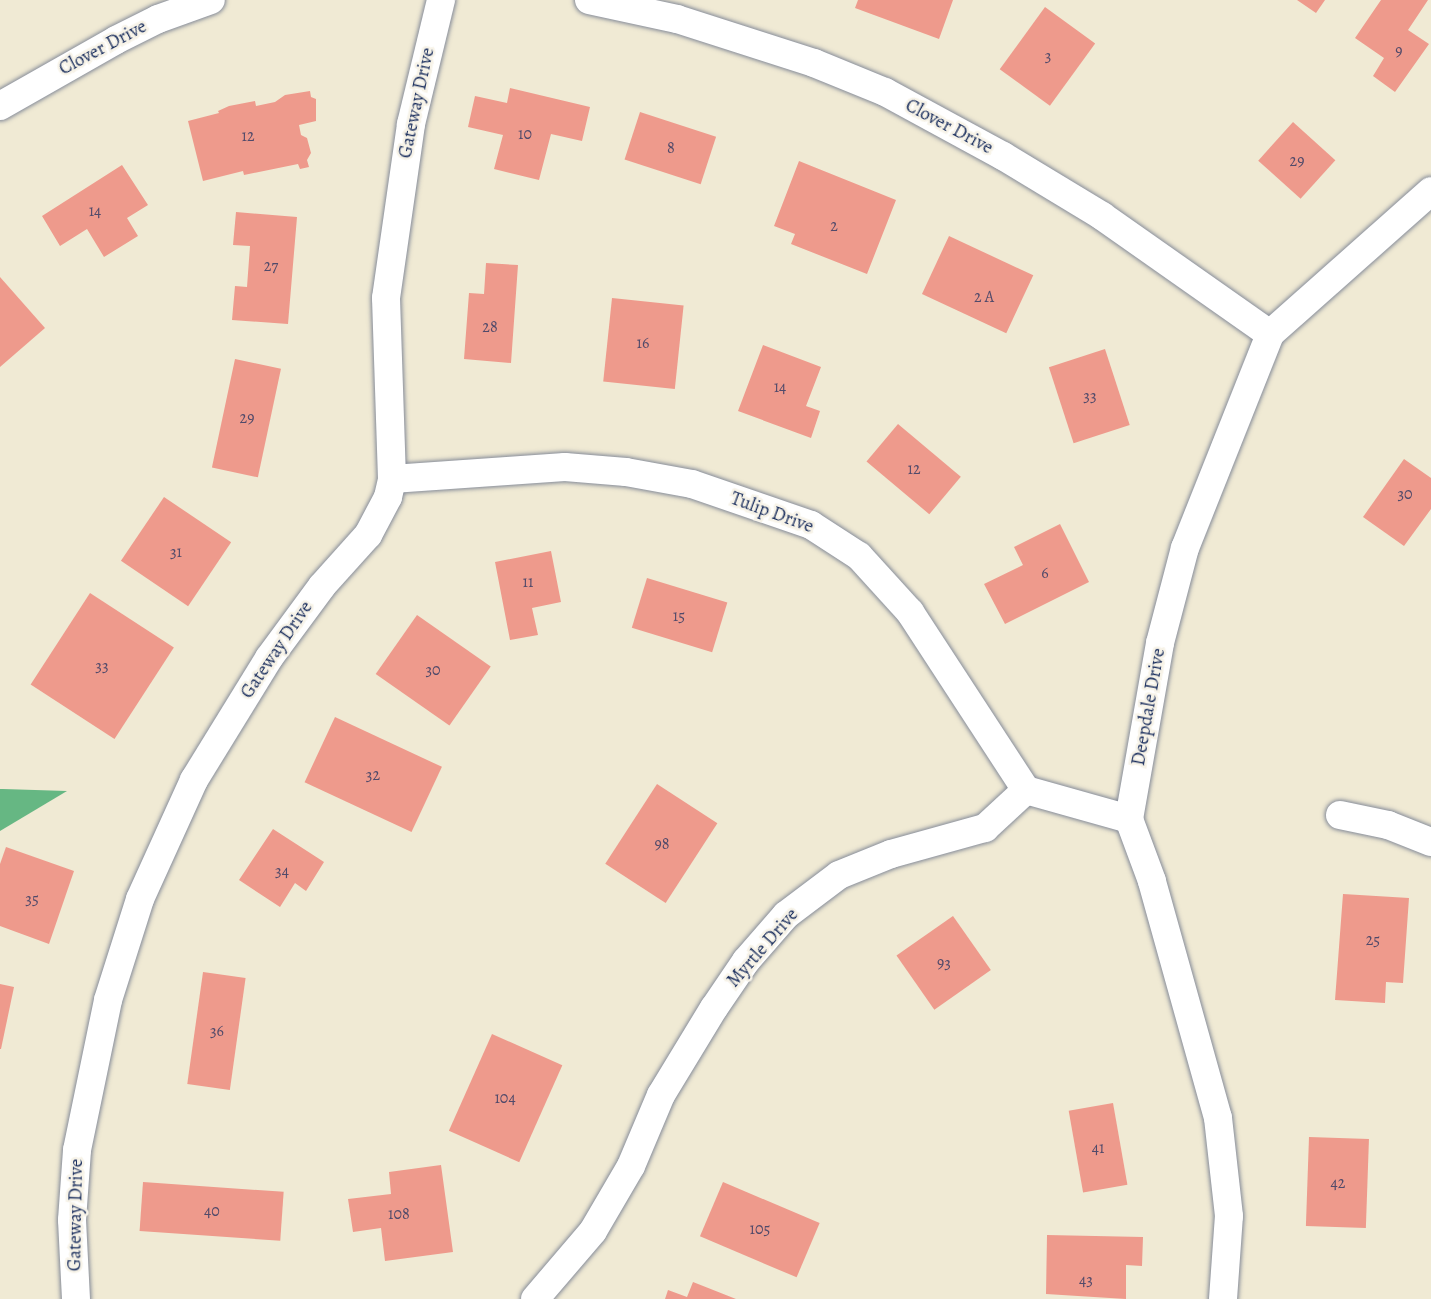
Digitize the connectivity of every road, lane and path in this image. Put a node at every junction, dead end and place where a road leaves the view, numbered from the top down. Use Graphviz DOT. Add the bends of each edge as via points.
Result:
graph roads {
  1 [pos="211,0"];
  2 [pos="441,0"];
  3 [pos="589,0"];
  4 [pos="0,106"];
  5 [pos="1431,191"];
  6 [pos="1270,334"];
  7 [pos="393,479"];
  8 [pos="1026,790"];
  9 [pos="1340,815"];
  10 [pos="1129,819"];
  11 [pos="1431,842"];
  12 [pos="76,1299"];
  13 [pos="535,1299"];
  14 [pos="1223,1299"];
  1 -- 4 [label="street, Clover Drive" via="116,40"];
  2 -- 7 [label="street, Gateway Drive" via="411,124 386,298"];
  3 -- 6 [label="street, Clover Drive" via="677,19 814,63 886,92 1102,216"];
  5 -- 6 [label="street, Deepdale Drive"];
  6 -- 10 [label="street, Deepdale Drive" via="1185,548 1160,643"];
  7 -- 8 [label="street, Tulip Drive" via="565,467 626,472 692,484 811,525 859,556 910,612"];
  7 -- 12 [label="street, Gateway Drive" via="368,535 322,586 269,658 208,758 140,899 108,1000 77,1150 72,1220"];
  8 -- 10 [label="street"];
  8 -- 13 [label="street, Myrtle Drive" via="985,828 891,854 839,875 786,915 713,1008 661,1095 631,1166 593,1231"];
  9 -- 11 [label="street" via="1388,825"];
  10 -- 14 [label="street" via="1152,881 1218,1118 1229,1216"];
}
